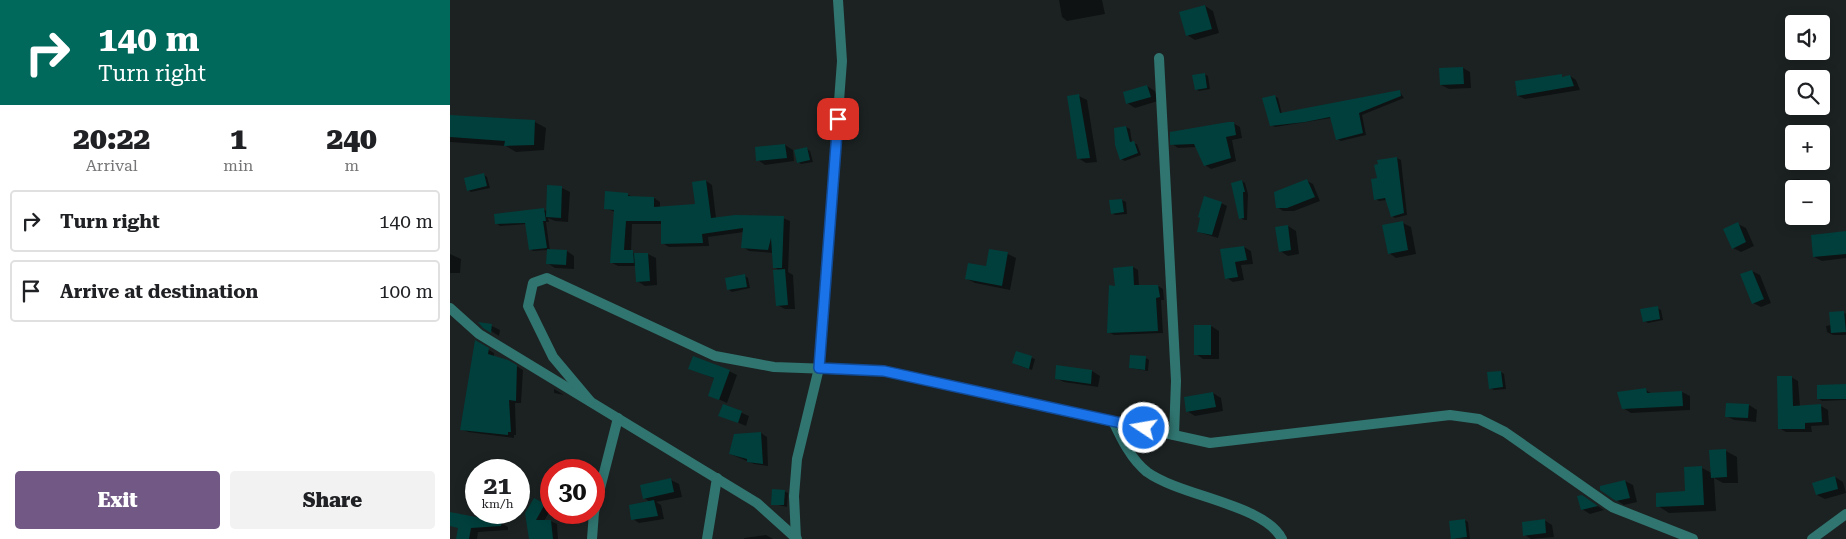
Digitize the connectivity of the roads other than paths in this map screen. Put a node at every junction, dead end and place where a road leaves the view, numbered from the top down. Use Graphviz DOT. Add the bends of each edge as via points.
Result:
graph roads {
  1 [pos="838,0"];
  2 [pos="1159,58"];
  3 [pos="450,308"];
  4 [pos="819,368"];
  5 [pos="590,401"];
  6 [pos="618,418"];
  7 [pos="1113,422"];
  8 [pos="1174,435"];
  9 [pos="605,469"];
  10 [pos="717,478"];
  11 [pos="1846,514"];
  12 [pos="593,524"];
  13 [pos="592,539"];
  14 [pos="707,539"];
  15 [pos="797,539"];
  16 [pos="1282,539"];
  17 [pos="1693,539"];
  18 [pos="1812,539"];
  1 -- 4 [label="street" via="842,61"];
  2 -- 8 [label="street" via="1176,381"];
  3 -- 5 [label="street" via="478,334"];
  4 -- 5 [label="street" via="774,367 715,356 547,278 533,283 528,306 553,357"];
  4 -- 7 [label="street" via="884,371"];
  4 -- 15 [label="street" via="797,459 794,496"];
  5 -- 6 [label="street"];
  6 -- 9 [label="street"];
  6 -- 10 [label="street"];
  7 -- 8 [label="street"];
  7 -- 16 [label="street" via="1124,446 1146,470 1166,484 1263,518"];
  8 -- 17 [label="street" via="1210,443 1450,415 1479,419 1506,432 1612,507"];
  10 -- 14 [label="street"];
  10 -- 15 [label="street" via="757,503"];
  11 -- 18 [label="street"];
  12 -- 13 [label="street"];
}
